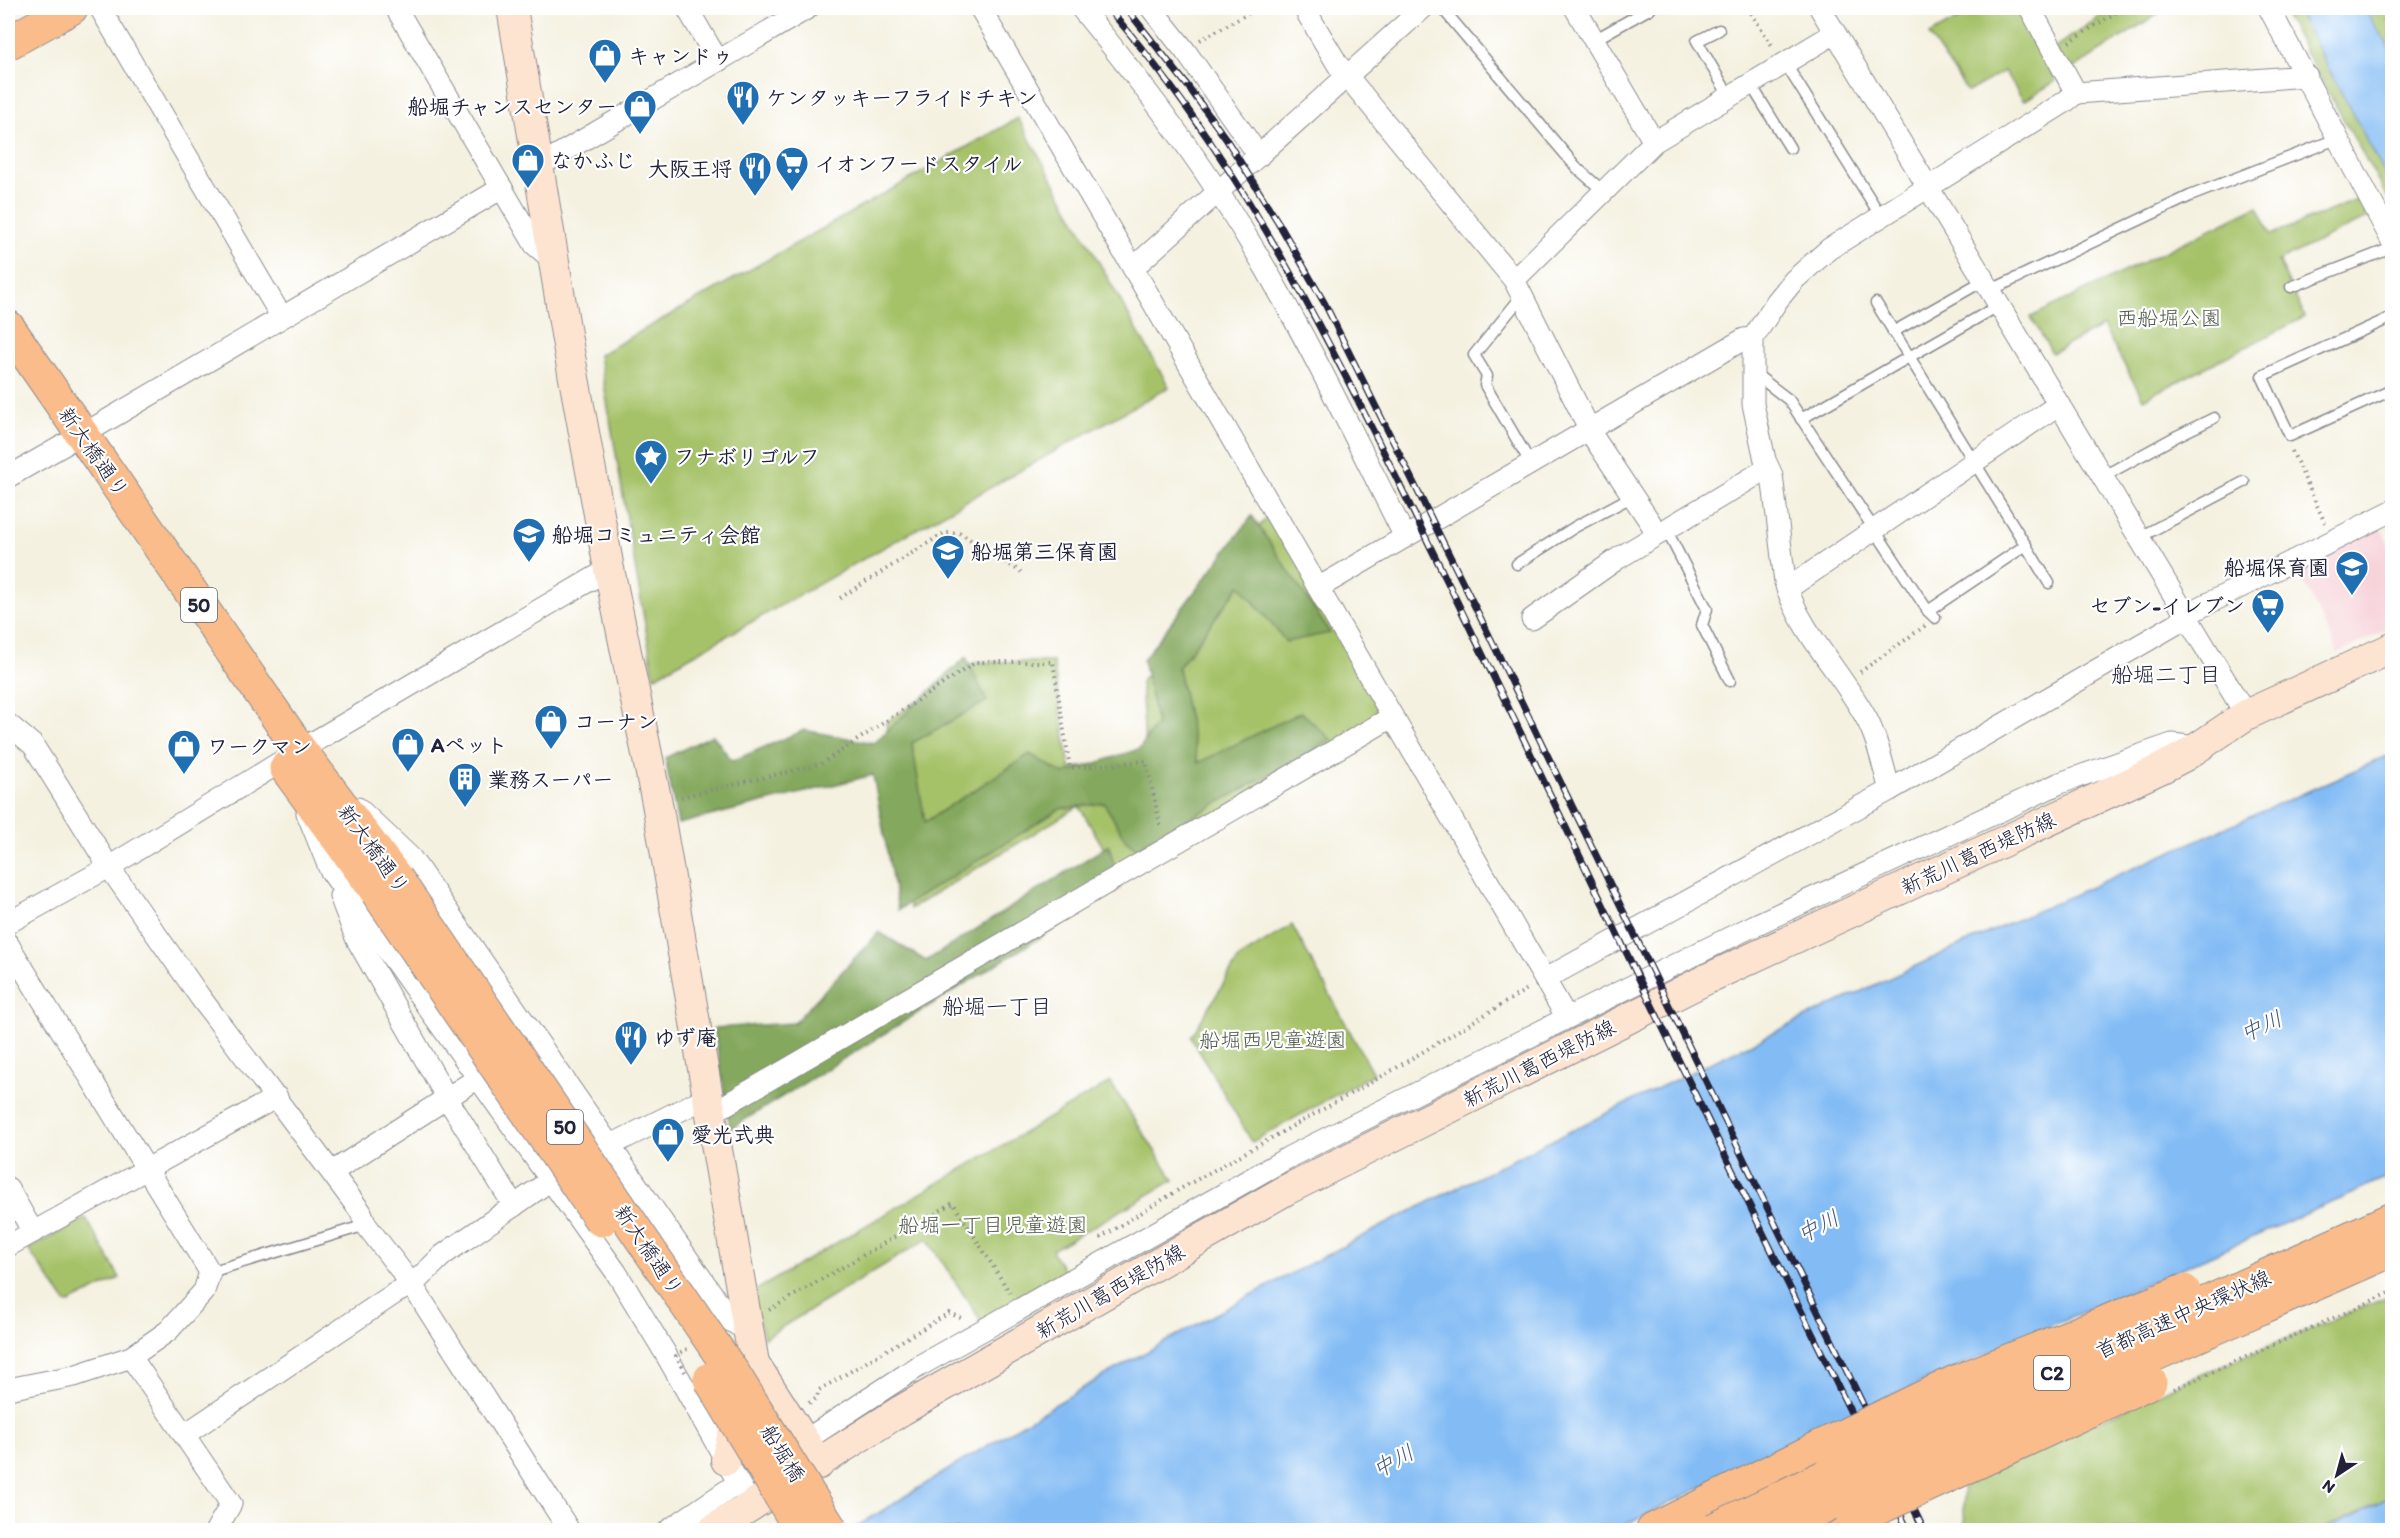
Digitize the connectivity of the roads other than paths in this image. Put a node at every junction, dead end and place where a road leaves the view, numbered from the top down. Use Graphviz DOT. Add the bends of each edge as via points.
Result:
graph roads {
  1 [pos="71,8"];
  2 [pos="99,8"];
  3 [pos="396,8"];
  4 [pos="512,8"];
  5 [pos="687,8"];
  6 [pos="808,8"];
  7 [pos="980,8"];
  8 [pos="1081,8"];
  9 [pos="1150,8"];
  10 [pos="1304,8"];
  11 [pos="1423,8"];
  12 [pos="1442,8"];
  13 [pos="1575,8"];
  14 [pos="1651,8"];
  15 [pos="1820,8"];
  16 [pos="2030,8"];
  17 [pos="2269,8"];
  18 [pos="1719,30"];
  19 [pos="1835,33"];
  20 [pos="1594,40"];
  21 [pos="8,43"];
  22 [pos="717,60"];
  23 [pos="1785,63"];
  24 [pos="2307,76"];
  25 [pos="1347,77"];
  26 [pos="1750,83"];
  27 [pos="2076,93"];
  28 [pos="1729,96"];
  29 [pos="2339,138"];
  30 [pos="1654,142"];
  31 [pos="1790,148"];
  32 [pos="1259,156"];
  33 [pos="539,166"];
  34 [pos="502,188"];
  35 [pos="1928,189"];
  36 [pos="1603,191"];
  37 [pos="1218,193"];
  38 [pos="1882,218"];
  39 [pos="2392,241"];
  40 [pos="2392,248"];
  41 [pos="554,261"];
  42 [pos="1133,268"];
  43 [pos="1518,288"];
  44 [pos="2291,288"];
  45 [pos="1990,293"];
  46 [pos="1875,303"];
  47 [pos="281,316"];
  48 [pos="2392,317"];
  49 [pos="8,327"];
  50 [pos="1893,332"];
  51 [pos="1753,338"];
  52 [pos="1909,357"];
  53 [pos="8,368"];
  54 [pos="1754,373"];
  55 [pos="2392,390"];
  56 [pos="2058,405"];
  57 [pos="2214,418"];
  58 [pos="1801,419"];
  59 [pos="1590,429"];
  60 [pos="73,440"];
  61 [pos="1974,462"];
  62 [pos="1531,464"];
  63 [pos="1768,468"];
  64 [pos="8,477"];
  65 [pos="2102,477"];
  66 [pos="2244,482"];
  67 [pos="1633,496"];
  68 [pos="2392,511"];
  69 [pos="1874,530"];
  70 [pos="1662,531"];
  71 [pos="1405,537"];
  72 [pos="2138,538"];
  73 [pos="2026,545"];
  74 [pos="1517,564"];
  75 [pos="609,569"];
  76 [pos="2049,583"];
  77 [pos="1318,588"];
  78 [pos="1787,588"];
  79 [pos="2187,617"];
  80 [pos="1532,619"];
  81 [pos="2392,648"];
  82 [pos="1730,681"];
  83 [pos="2246,715"];
  84 [pos="1392,717"];
  85 [pos="8,724"];
  86 [pos="2197,747"];
  87 [pos="296,763"];
  88 [pos="1890,790"];
  89 [pos="110,867"];
  90 [pos="330,870"];
  91 [pos="8,923"];
  92 [pos="8,945"];
  93 [pos="1545,979"];
  94 [pos="1567,1018"];
  95 [pos="478,1077"];
  96 [pos="277,1097"];
  97 [pos="447,1098"];
  98 [pos="708,1105"];
  99 [pos="609,1146"];
  100 [pos="147,1170"];
  101 [pos="332,1172"];
  102 [pos="551,1180"];
  103 [pos="8,1188"];
  104 [pos="514,1206"];
  105 [pos="366,1225"];
  106 [pos="2379,1225"];
  107 [pos="33,1232"];
  108 [pos="8,1246"];
  109 [pos="2392,1251"];
  110 [pos="210,1272"];
  111 [pos="412,1285"];
  112 [pos="748,1328"];
  113 [pos="131,1357"];
  114 [pos="735,1376"];
  115 [pos="8,1389"];
  116 [pos="184,1435"];
  117 [pos="804,1440"];
  118 [pos="738,1483"];
  119 [pos="216,1530"];
  120 [pos="569,1530"];
  121 [pos="669,1530"];
  122 [pos="713,1530"];
  123 [pos="801,1530"];
  124 [pos="831,1530"];
  125 [pos="1653,1530"];
  126 [pos="1713,1530"];
  127 [pos="1777,1530"];
  128 [pos="1830,1530"];
  1 -- 21 [label="main road"];
  2 -- 47 [label="street"];
  3 -- 34 [label="street"];
  4 -- 33 [label="main road"];
  5 -- 22 [label="street"];
  6 -- 22 [label="street"];
  7 -- 42 [label="street"];
  8 -- 37 [label="street" via="1144,85"];
  9 -- 32 [label="street" via="1184,49"];
  10 -- 25 [label="street"];
  11 -- 25 [label="street"];
  12 -- 36 [label="lane" via="1577,168"];
  13 -- 20 [label="street"];
  14 -- 20 [label="lane"];
  15 -- 19 [label="street"];
  16 -- 27 [label="street"];
  17 -- 24 [label="street"];
  18 -- 28 [label="lane" via="1697,41"];
  19 -- 23 [label="street"];
  19 -- 35 [label="street"];
  20 -- 30 [label="street"];
  22 -- 33 [label="street"];
  23 -- 26 [label="street"];
  23 -- 38 [label="lane"];
  24 -- 27 [label="street"];
  24 -- 29 [label="street"];
  25 -- 32 [label="street"];
  25 -- 43 [label="street"];
  26 -- 28 [label="street"];
  26 -- 31 [label="lane"];
  27 -- 35 [label="street"];
  28 -- 30 [label="street"];
  29 -- 39 [label="street"];
  29 -- 45 [label="lane" via="2190,196"];
  30 -- 36 [label="street"];
  32 -- 37 [label="street"];
  33 -- 41 [label="main road"];
  34 -- 41 [label="street" via="535,245"];
  34 -- 47 [label="street"];
  35 -- 38 [label="street"];
  35 -- 45 [label="street"];
  36 -- 43 [label="street"];
  37 -- 42 [label="street"];
  37 -- 71 [label="street" via="1296,324"];
  38 -- 51 [label="street" via="1829,249 1794,280"];
  40 -- 44 [label="lane"];
  41 -- 75 [label="main road"];
  42 -- 77 [label="street"];
  43 -- 59 [label="street"];
  43 -- 62 [label="lane" via="1474,354 1487,376 1485,385"];
  45 -- 50 [label="lane"];
  45 -- 52 [label="lane"];
  45 -- 56 [label="street"];
  46 -- 50 [label="lane"];
  47 -- 60 [label="street"];
  48 -- 55 [label="lane" via="2262,376 2290,436"];
  49 -- 60 [label="main road, 新大橋通り / 50"];
  50 -- 52 [label="lane"];
  51 -- 54 [label="street"];
  51 -- 59 [label="street" via="1744,339"];
  52 -- 58 [label="lane"];
  52 -- 61 [label="lane"];
  53 -- 60 [label="main road, 新大橋通り / 50"];
  54 -- 58 [label="lane" via="1789,400"];
  54 -- 63 [label="street" via="1753,404"];
  56 -- 61 [label="street"];
  56 -- 65 [label="street"];
  57 -- 65 [label="lane"];
  58 -- 69 [label="lane"];
  59 -- 62 [label="street"];
  59 -- 67 [label="street"];
  60 -- 64 [label="street"];
  60 -- 87 [label="main road, 新大橋通り / 50"];
  61 -- 69 [label="street"];
  61 -- 73 [label="lane"];
  62 -- 71 [label="street"];
  63 -- 70 [label="street"];
  63 -- 78 [label="street"];
  65 -- 72 [label="street"];
  66 -- 72 [label="lane"];
  67 -- 70 [label="street"];
  67 -- 74 [label="lane"];
  68 -- 79 [label="street"];
  69 -- 73 [label="lane" via="1932,615"];
  69 -- 78 [label="street"];
  70 -- 80 [label="street"];
  70 -- 82 [label="lane" via="1707,609 1702,625"];
  71 -- 77 [label="street"];
  72 -- 79 [label="street"];
  73 -- 76 [label="lane"];
  75 -- 87 [label="street"];
  75 -- 98 [label="main road" via="657,803"];
  77 -- 84 [label="street"];
  78 -- 88 [label="street" via="1807,629 1867,717"];
  79 -- 83 [label="street"];
  79 -- 88 [label="street"];
  81 -- 83 [label="main road, 新荒川葛西堤防線"];
  83 -- 86 [label="main road, 新荒川葛西堤防線"];
  84 -- 93 [label="street"];
  84 -- 98 [label="street" via="1166,849"];
  85 -- 89 [label="street" via="33,745"];
  86 -- 94 [label="street" via="2172,744 2060,783 1755,925"];
  86 -- 117 [label="main road, 新荒川葛西堤防線" via="2160,769 1713,976 1286,1190 903,1410"];
  87 -- 89 [label="street"];
  87 -- 90 [label="street"];
  87 -- 99 [label="street" via="411,858"];
  87 -- 114 [label="main road, 新大橋通り / 50, bridge"];
  88 -- 93 [label="street"];
  89 -- 91 [label="street"];
  89 -- 96 [label="street" via="200,997"];
  90 -- 95 [label="street"];
  90 -- 97 [label="street" via="356,938"];
  92 -- 100 [label="street"];
  93 -- 94 [label="street"];
  94 -- 117 [label="street" via="1291,1156 919,1365"];
  95 -- 97 [label="street"];
  95 -- 102 [label="street"];
  96 -- 100 [label="street"];
  96 -- 101 [label="street"];
  97 -- 101 [label="street"];
  97 -- 104 [label="street"];
  98 -- 99 [label="street"];
  98 -- 112 [label="main road"];
  99 -- 112 [label="street" via="731,1321"];
  100 -- 107 [label="street"];
  100 -- 110 [label="street"];
  101 -- 105 [label="street"];
  102 -- 104 [label="street"];
  102 -- 118 [label="street" via="622,1282"];
  103 -- 107 [label="street"];
  104 -- 111 [label="street" via="443,1255"];
  105 -- 110 [label="lane"];
  105 -- 111 [label="street"];
  106 -- 125 [label="main road, bridge" via="2277,1253 1955,1382"];
  106 -- 126 [label="main road, 首都高速中央環状線 / C2, bridge" via="1887,1447"];
  107 -- 108 [label="street"];
  109 -- 127 [label="main road, 首都高速中央環状線 / C2, bridge" via="2041,1405"];
  109 -- 128 [label="main road, bridge" via="2201,1359"];
  110 -- 113 [label="street" via="204,1291 168,1331"];
  111 -- 116 [label="street"];
  111 -- 120 [label="street"];
  112 -- 114 [label="main road"];
  113 -- 115 [label="street" via="74,1376"];
  113 -- 116 [label="street"];
  114 -- 117 [label="main road"];
  114 -- 118 [label="main road"];
  114 -- 123 [label="main road, 船堀橋 / 50, bridge"];
  114 -- 124 [label="main road, 船堀橋 / 50, bridge"];
  116 -- 119 [label="street" via="231,1504"];
  117 -- 118 [label="main road, 新荒川葛西堤防線"];
  118 -- 121 [label="street"];
  118 -- 122 [label="main road, 新荒川葛西堤防線"];
}
